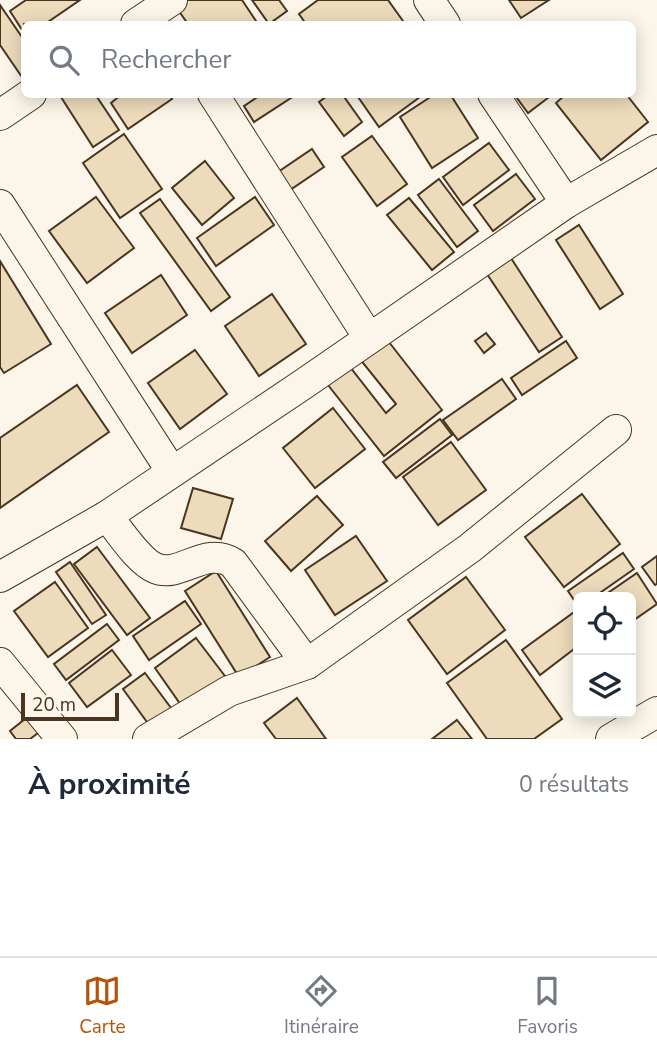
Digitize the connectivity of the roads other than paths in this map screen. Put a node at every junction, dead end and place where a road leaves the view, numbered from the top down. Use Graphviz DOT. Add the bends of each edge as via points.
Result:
graph roads {
  1 [pos="429,0"];
  2 [pos="443,21"];
  3 [pos="25,98"];
  4 [pos="216,98"];
  5 [pos="496,98"];
  6 [pos="0,115"];
  7 [pos="657,150"];
  8 [pos="566,203"];
  9 [pos="0,205"];
  10 [pos="369,338"];
  11 [pos="616,430"];
  12 [pos="172,471"];
  13 [pos="107,516"];
  14 [pos="0,577"];
  15 [pos="0,663"];
  16 [pos="307,664"];
  17 [pos="657,712"];
  18 [pos="62,739"];
  19 [pos="148,739"];
  20 [pos="611,739"];
  1 -- 2 [label="street"];
  3 -- 6 [label="street"];
  4 -- 10 [label="street"];
  5 -- 8 [label="street"];
  7 -- 8 [label="street"];
  8 -- 10 [label="street"];
  9 -- 12 [label="street"];
  10 -- 12 [label="street"];
  11 -- 16 [label="street" via="470,548"];
  12 -- 13 [label="street"];
  13 -- 14 [label="street"];
  13 -- 16 [label="street" via="155,568 165,571 212,557 233,563"];
  15 -- 18 [label="street"];
  16 -- 19 [label="street" via="229,691"];
  17 -- 20 [label="street"];
}
